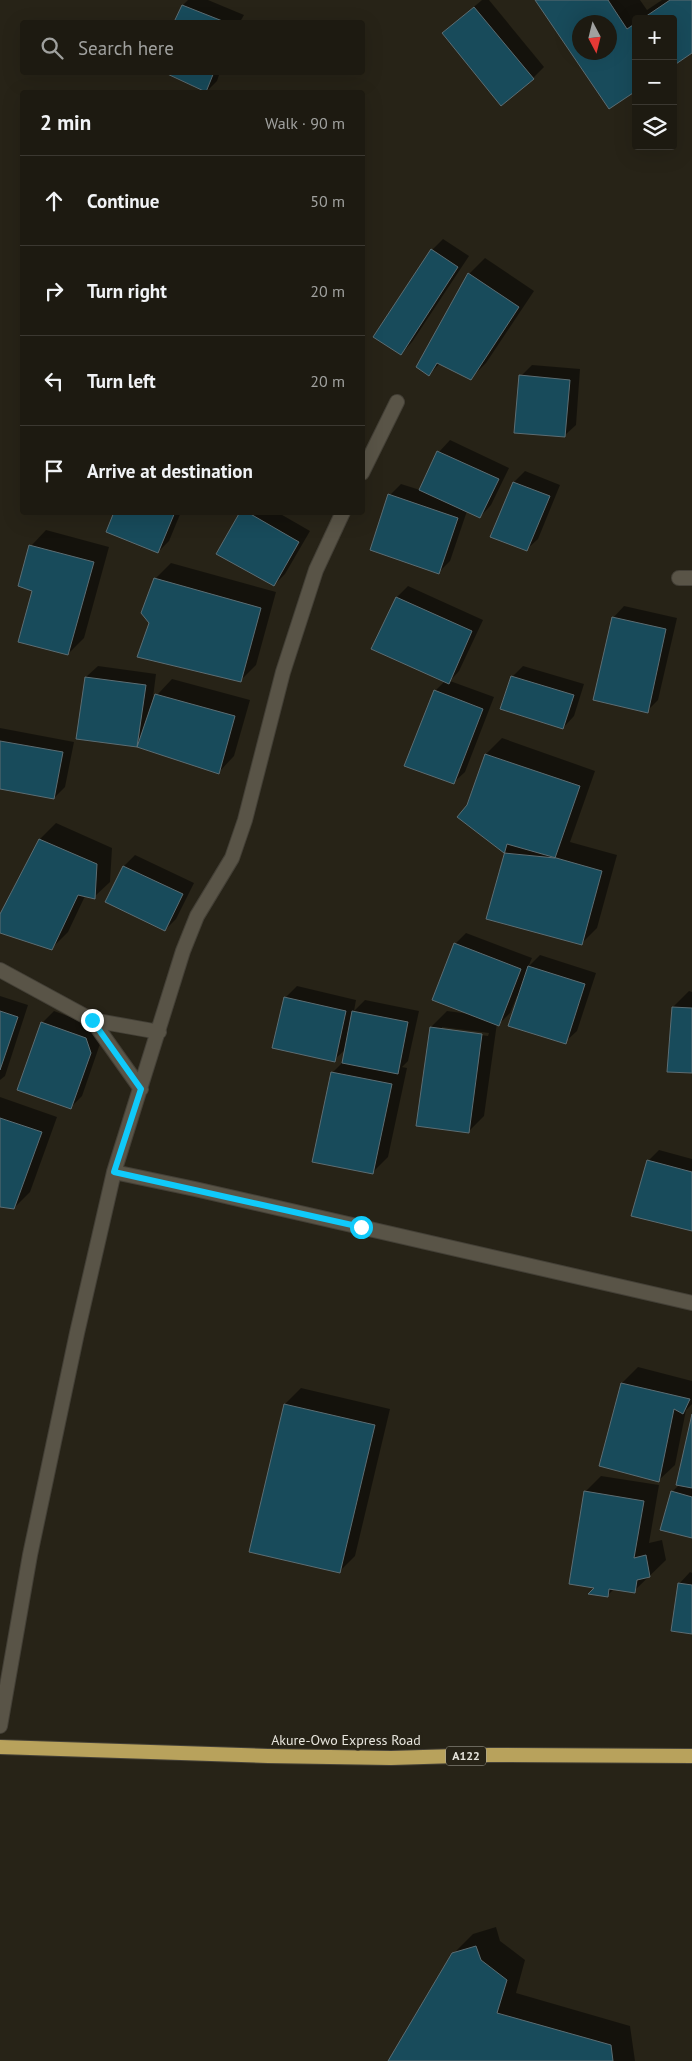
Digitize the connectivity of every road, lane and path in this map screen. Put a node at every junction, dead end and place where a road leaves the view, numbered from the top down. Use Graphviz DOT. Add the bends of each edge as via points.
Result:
graph roads {
  1 [pos="397,402"];
  2 [pos="365,467"];
  3 [pos="343,515"];
  4 [pos="0,970"];
  5 [pos="92,1020"];
  6 [pos="159,1032"];
  7 [pos="141,1089"];
  8 [pos="114,1172"];
  9 [pos="692,1303"];
  10 [pos="0,1726"];
  11 [pos="0,1747"];
  12 [pos="692,1756"];
  1 -- 2 [label="street"];
  3 -- 6 [label="street" via="313,579 283,672 232,858 197,916"];
  4 -- 5 [label="street"];
  5 -- 6 [label="street"];
  5 -- 7 [label="street"];
  6 -- 7 [label="street"];
  7 -- 8 [label="street"];
  8 -- 9 [label="street"];
  8 -- 10 [label="street" via="30,1555"];
  11 -- 12 [label="highway, Akure-Owo Express Road / A122" via="382,1758"];
}
